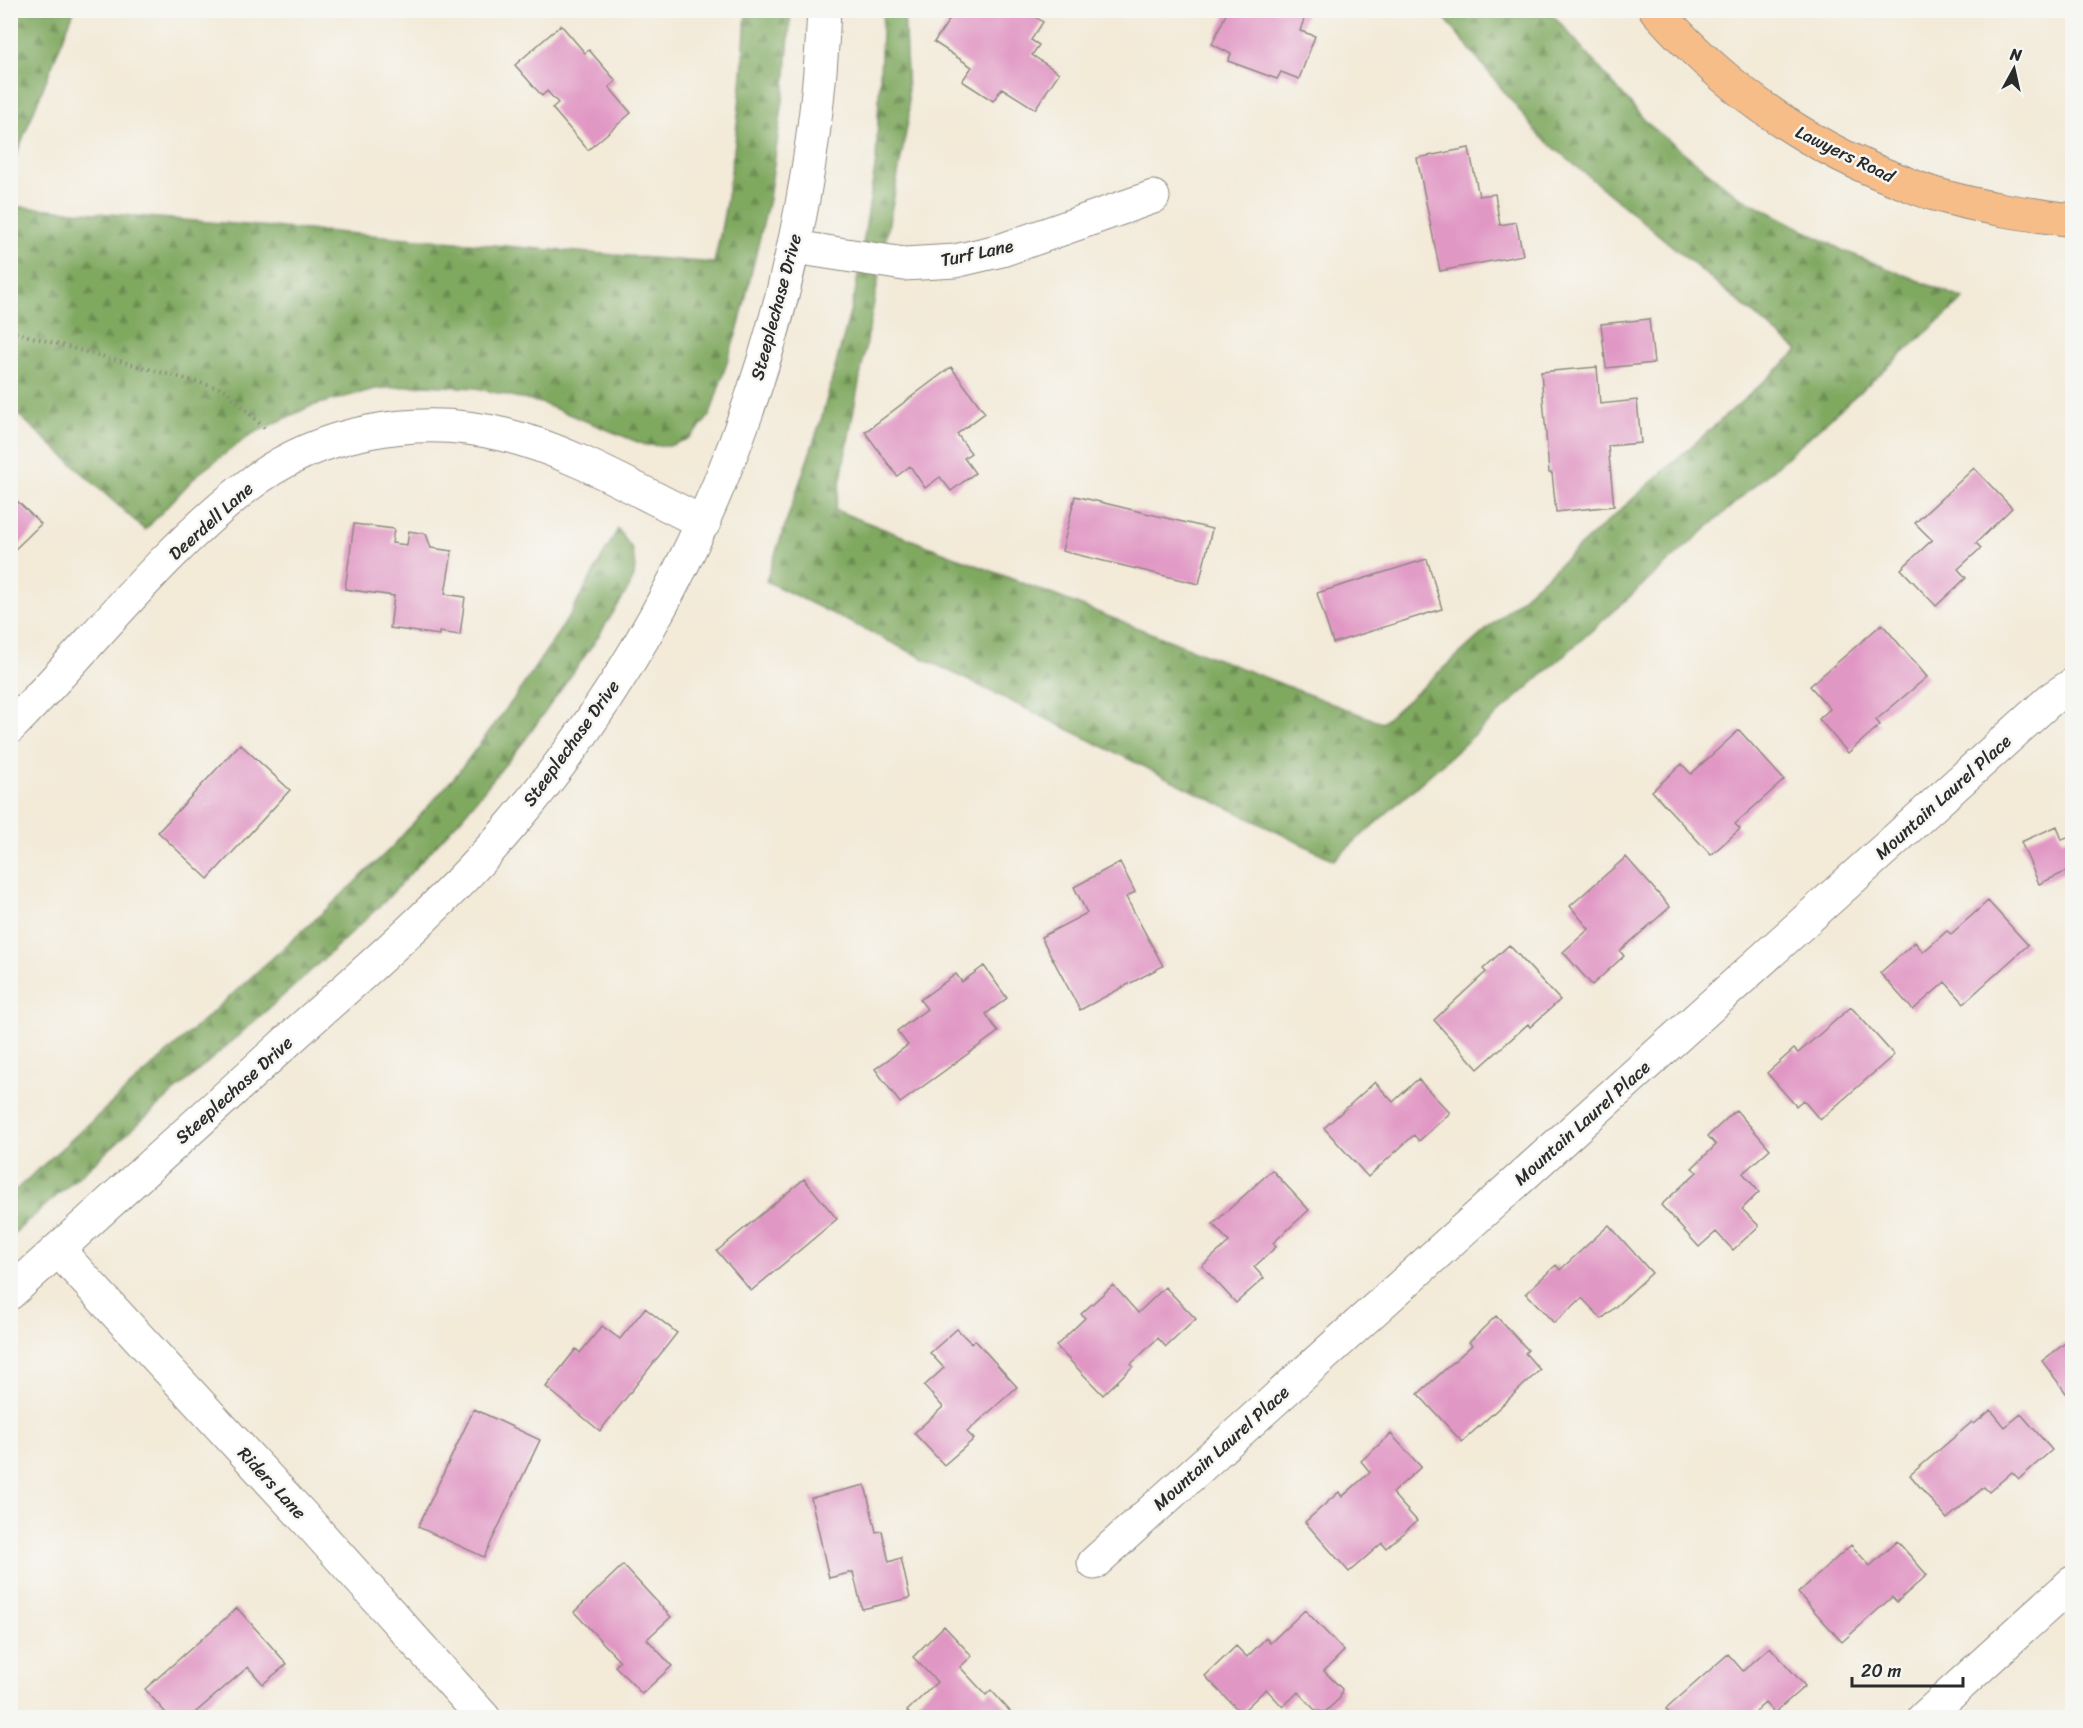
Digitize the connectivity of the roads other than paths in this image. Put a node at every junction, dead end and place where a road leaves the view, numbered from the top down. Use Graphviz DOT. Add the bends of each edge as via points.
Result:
graph roads {
  1 [pos="824,10"];
  2 [pos="1656,10"];
  3 [pos="1153,197"];
  4 [pos="2073,220"];
  5 [pos="794,247"];
  6 [pos="704,523"];
  7 [pos="2073,685"];
  8 [pos="10,727"];
  9 [pos="58,1250"];
  10 [pos="10,1293"];
  11 [pos="1094,1563"];
  12 [pos="2073,1583"];
  13 [pos="484,1718"];
  14 [pos="1924,1718"];
  1 -- 5 [label="street, Steeplechase Drive" via="814,133"];
  2 -- 4 [label="main road, Lawyers Road" via="1688,46 1741,93 1800,134 1866,168 1936,195 2010,212"];
  3 -- 5 [label="street, Turf Lane" via="1002,250 955,261 904,264"];
  5 -- 6 [label="street, Steeplechase Drive" via="744,424"];
  6 -- 8 [label="street, Deerdell Lane" via="558,451 504,435 452,426 397,426 344,437 293,458 247,486 180,544"];
  6 -- 9 [label="street, Steeplechase Drive" via="657,616 600,708 513,824 435,907"];
  7 -- 11 [label="street, Mountain Laurel Place" via="2051,699"];
  9 -- 10 [label="street, Steeplechase Drive"];
  9 -- 13 [label="street, Riders Lane"];
  12 -- 14 [label="street"];
}
